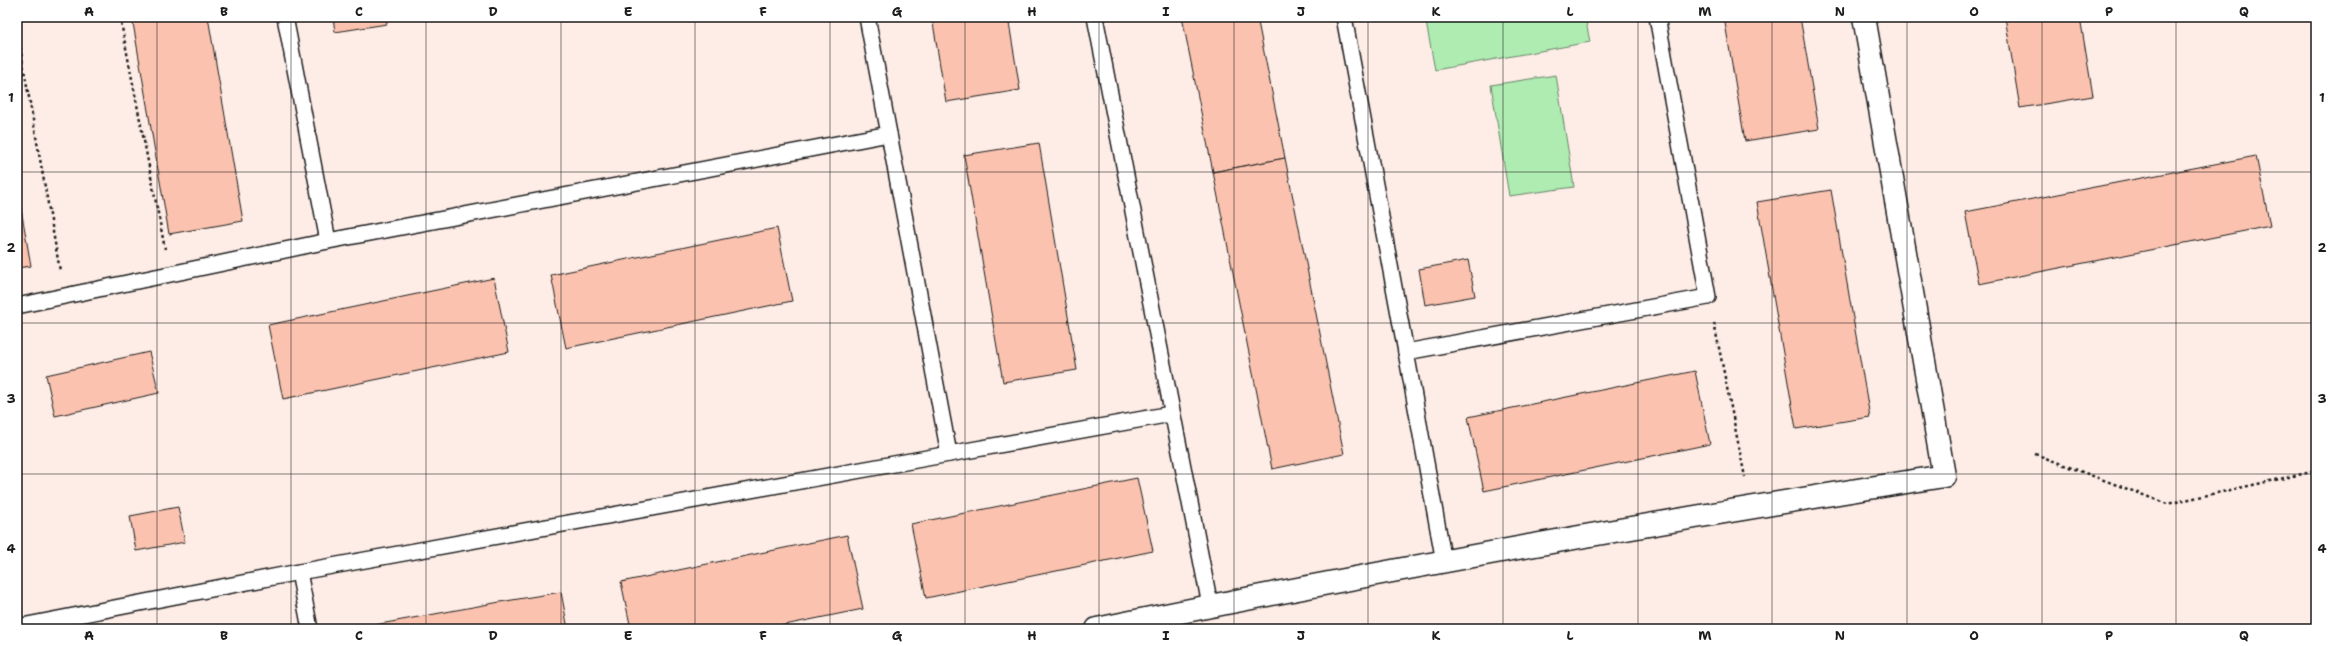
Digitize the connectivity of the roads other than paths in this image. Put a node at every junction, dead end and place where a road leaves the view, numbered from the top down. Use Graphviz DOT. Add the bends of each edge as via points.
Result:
graph roads {
  1 [pos="285,17"];
  2 [pos="867,17"];
  3 [pos="1094,17"];
  4 [pos="1344,17"];
  5 [pos="1657,17"];
  6 [pos="1864,17"];
  7 [pos="889,134"];
  8 [pos="328,241"];
  9 [pos="17,306"];
  10 [pos="1406,352"];
  11 [pos="1171,414"];
  12 [pos="949,454"];
  13 [pos="1444,562"];
  14 [pos="299,572"];
  15 [pos="1210,605"];
  16 [pos="17,627"];
  17 [pos="310,629"];
  18 [pos="1097,629"];
  1 -- 8 [label="lane"];
  2 -- 7 [label="lane"];
  3 -- 11 [label="lane"];
  4 -- 10 [label="lane"];
  5 -- 10 [label="lane" via="1708,298"];
  6 -- 13 [label="street" via="1944,476 1751,506"];
  7 -- 8 [label="lane"];
  7 -- 12 [label="lane"];
  8 -- 9 [label="lane"];
  10 -- 13 [label="lane"];
  11 -- 12 [label="lane"];
  11 -- 15 [label="lane"];
  12 -- 14 [label="lane"];
  13 -- 15 [label="street"];
  14 -- 16 [label="lane"];
  14 -- 17 [label="lane"];
  15 -- 18 [label="street"];
}
